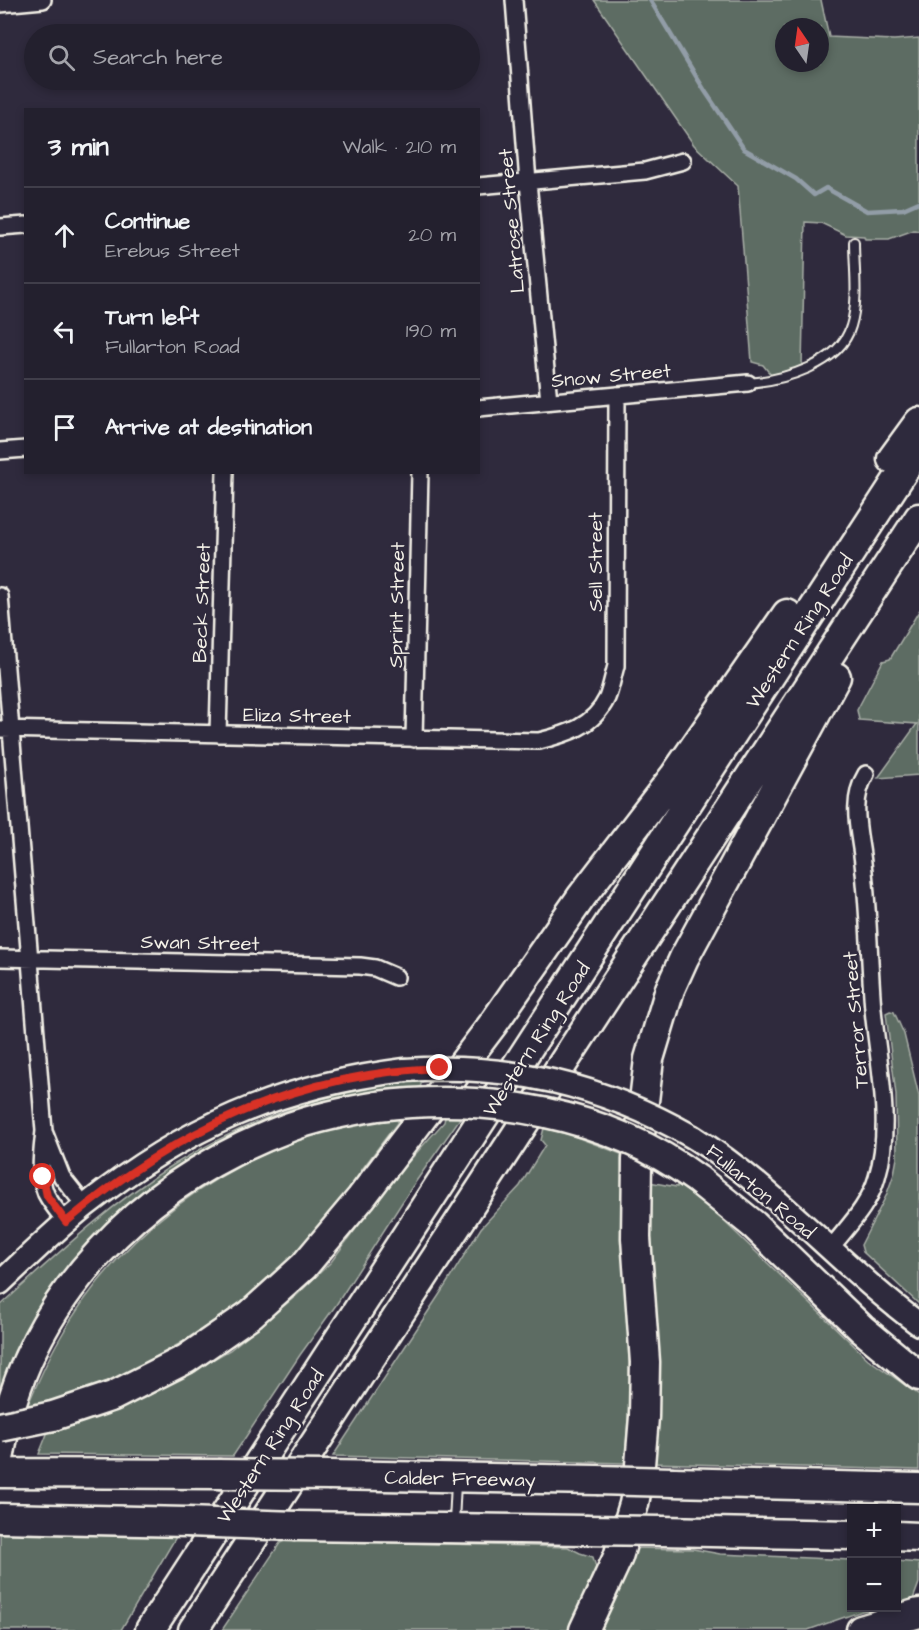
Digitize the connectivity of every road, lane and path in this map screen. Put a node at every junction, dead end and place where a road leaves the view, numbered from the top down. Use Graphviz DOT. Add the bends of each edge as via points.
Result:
graph roads {
  1 [pos="43,0"];
  2 [pos="514,0"];
  3 [pos="0,4"];
  4 [pos="683,161"];
  5 [pos="528,182"];
  6 [pos="480,186"];
  7 [pos="24,225"];
  8 [pos="0,227"];
  9 [pos="854,242"];
  10 [pos="748,383"];
  11 [pos="617,395"];
  12 [pos="549,401"];
  13 [pos="480,408"];
  14 [pos="919,422"];
  15 [pos="919,447"];
  16 [pos="24,448"];
  17 [pos="0,451"];
  18 [pos="225,474"];
  19 [pos="420,474"];
  20 [pos="919,518"];
  21 [pos="919,544"];
  22 [pos="0,596"];
  23 [pos="589,722"];
  24 [pos="6,729"];
  25 [pos="218,734"];
  26 [pos="414,738"];
  27 [pos="866,774"];
  28 [pos="0,958"];
  29 [pos="30,959"];
  30 [pos="396,977"];
  31 [pos="44,1131"];
  32 [pos="85,1206"];
  33 [pos="66,1222"];
  34 [pos="830,1249"];
  35 [pos="0,1283"];
  36 [pos="919,1324"];
  37 [pos="919,1376"];
  38 [pos="0,1427"];
  39 [pos="0,1454"];
  40 [pos="0,1473"];
  41 [pos="456,1478"];
  42 [pos="919,1488"];
  43 [pos="0,1518"];
  44 [pos="454,1529"];
  45 [pos="847,1535"];
  46 [pos="901,1536"];
  47 [pos="919,1537"];
  48 [pos="909,1615"];
  49 [pos="150,1630"];
  50 [pos="193,1630"];
  51 [pos="584,1630"];
  52 [pos="861,1630"];
  1 -- 3 [label="street"];
  2 -- 5 [label="street, Latrose Street"];
  4 -- 5 [label="street" via="645,171"];
  5 -- 6 [label="street"];
  5 -- 12 [label="street, Latrose Street"];
  7 -- 8 [label="street"];
  9 -- 10 [label="lane" via="852,323 842,344 814,365 788,376"];
  10 -- 11 [label="street, Snow Street"];
  11 -- 12 [label="street, Snow Street"];
  11 -- 23 [label="street, Sell Street" via="616,666 606,698"];
  12 -- 13 [label="street, Snow Street"];
  14 -- 38 [label="highway, bridge" via="675,775 582,896 493,1024 315,1253 269,1299 186,1359 113,1396 53,1416"];
  15 -- 49 [label="highway, Western Ring Road"];
  16 -- 17 [label="street"];
  18 -- 25 [label="street, Beck Street"];
  19 -- 26 [label="street, Sprint Street"];
  20 -- 50 [label="highway, Western Ring Road"];
  21 -- 51 [label="highway" via="834,680 734,864 684,958 653,1042 637,1160 636,1238 645,1362 640,1467 618,1557"];
  22 -- 24 [label="street"];
  23 -- 26 [label="street, Eliza Street" via="569,734 538,741"];
  24 -- 25 [label="street, Eliza Street"];
  24 -- 29 [label="street"];
  25 -- 26 [label="street, Eliza Street"];
  27 -- 34 [label="street, Terror Street" via="860,783 856,809 884,1145 872,1190 856,1219"];
  28 -- 29 [label="street, Swan Street"];
  29 -- 30 [label="street, Swan Street" via="360,966"];
  29 -- 31 [label="street"];
  31 -- 32 [label="street" via="62,1177"];
  31 -- 33 [label="street" via="41,1154 45,1190"];
  32 -- 33 [label="main road, Fullarton Road"];
  32 -- 34 [label="main road, Fullarton Road, bridge" via="173,1145 273,1099 353,1077 468,1068 554,1081 626,1103 693,1137 741,1169"];
  33 -- 35 [label="main road, Fullarton Road"];
  34 -- 36 [label="main road, Fullarton Road"];
  37 -- 39 [label="highway, bridge" via="862,1329 754,1225 697,1179 637,1144 549,1114 471,1102 378,1106 311,1120 244,1146 176,1186 136,1216 70,1288 37,1340 13,1396"];
  40 -- 41 [label="highway, Calder Freeway, bridge"];
  41 -- 42 [label="highway, Calder Freeway, bridge"];
  41 -- 44 [label="lane"];
  43 -- 44 [label="highway, bridge"];
  44 -- 45 [label="highway, bridge"];
  46 -- 47 [label="highway"];
  48 -- 52 [label="highway"];
}
